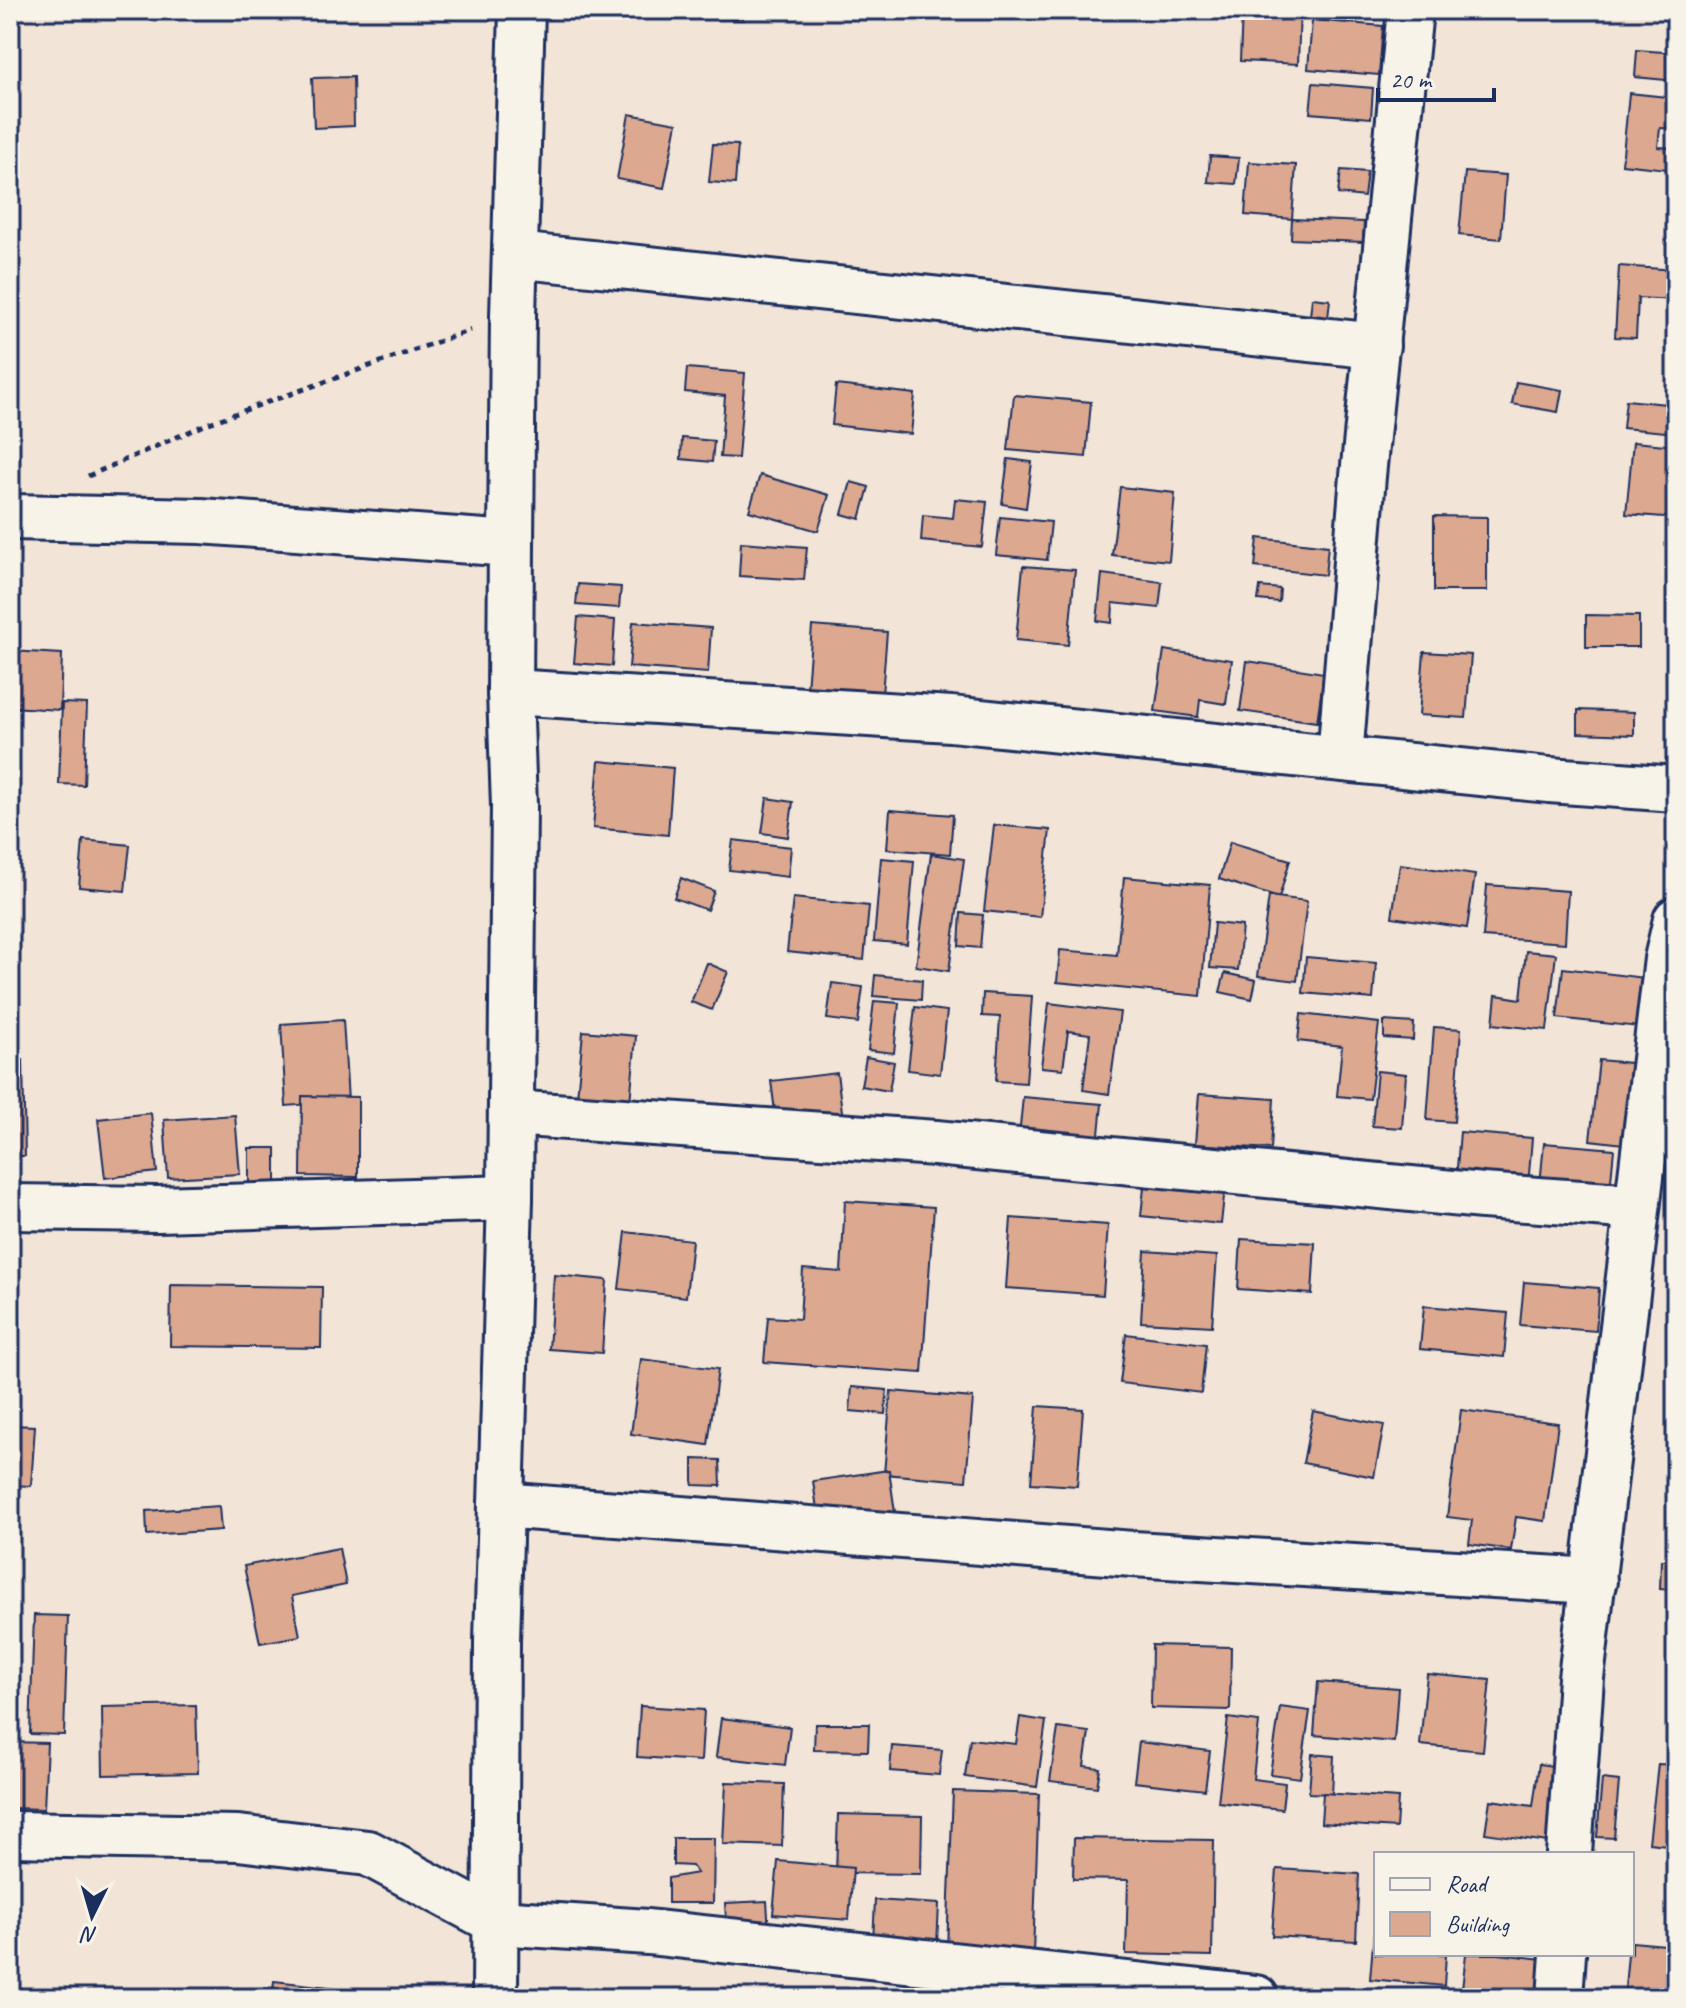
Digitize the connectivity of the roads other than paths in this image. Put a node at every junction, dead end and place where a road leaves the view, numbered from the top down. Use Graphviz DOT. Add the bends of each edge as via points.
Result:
graph roads {
  1 [pos="522,10"];
  2 [pos="1410,10"];
  3 [pos="515,255"];
  4 [pos="1377,346"];
  5 [pos="10,517"];
  6 [pos="511,544"];
  7 [pos="510,692"];
  8 [pos="1340,758"];
  9 [pos="1676,789"];
  10 [pos="1676,920"];
  11 [pos="511,1113"];
  12 [pos="510,1198"];
  13 [pos="10,1207"];
  14 [pos="1637,1207"];
  15 [pos="501,1505"];
  16 [pos="1594,1581"];
  17 [pos="10,1834"];
  18 [pos="1569,1852"];
  19 [pos="497,1922"];
  20 [pos="1563,1956"];
  21 [pos="495,1998"];
  22 [pos="1256,1998"];
  23 [pos="1560,1998"];
  1 -- 3 [label="street"];
  2 -- 4 [label="street"];
  3 -- 4 [label="street"];
  3 -- 6 [label="street"];
  4 -- 8 [label="street"];
  5 -- 6 [label="street" via="201,521"];
  6 -- 7 [label="street"];
  7 -- 8 [label="street" via="951,719"];
  7 -- 11 [label="street"];
  8 -- 9 [label="street"];
  10 -- 14 [label="street"];
  11 -- 12 [label="street"];
  11 -- 14 [label="street" via="936,1143"];
  12 -- 13 [label="street" via="158,1209"];
  12 -- 15 [label="street"];
  14 -- 16 [label="street"];
  15 -- 16 [label="street" via="1133,1554"];
  15 -- 19 [label="street"];
  16 -- 18 [label="street" via="1581,1678"];
  17 -- 19 [label="street" via="238,1838 368,1853"];
  19 -- 21 [label="street"];
  19 -- 22 [label="street" via="648,1932"];
  20 -- 23 [label="street"];
}
